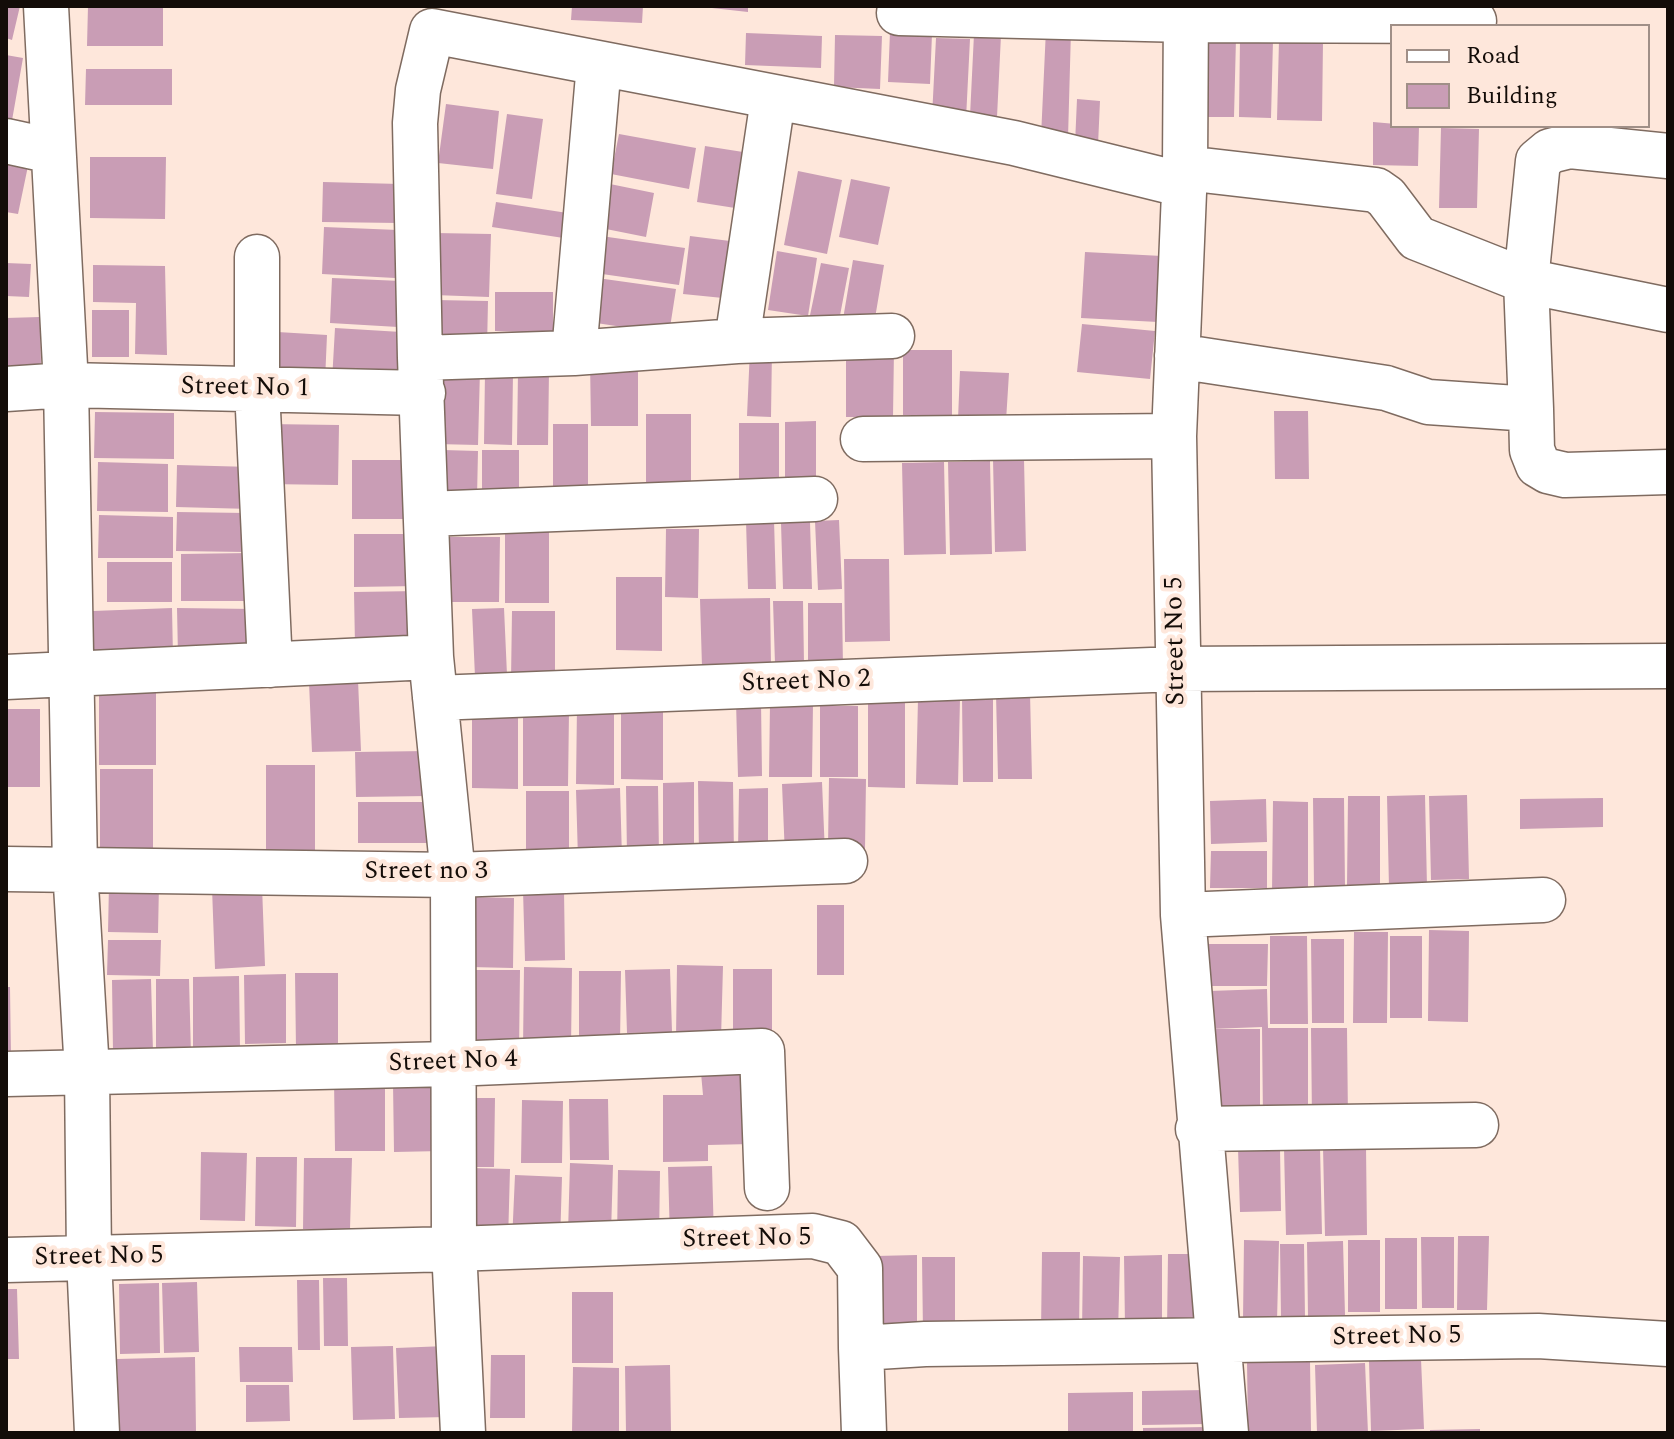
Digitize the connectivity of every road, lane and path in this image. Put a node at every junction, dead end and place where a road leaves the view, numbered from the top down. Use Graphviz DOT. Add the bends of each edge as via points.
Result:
graph roads {
  1 [pos="46,6"];
  2 [pos="899,13"];
  3 [pos="1186,13"];
  4 [pos="1474,21"];
  5 [pos="599,64"];
  6 [pos="773,99"];
  7 [pos="6,141"];
  8 [pos="52,151"];
  9 [pos="1668,156"];
  10 [pos="1184,176"];
  11 [pos="257,257"];
  12 [pos="1526,281"];
  13 [pos="1668,310"];
  14 [pos="892,336"];
  15 [pos="737,341"];
  16 [pos="574,353"];
  17 [pos="1177,356"];
  18 [pos="422,375"];
  19 [pos="66,385"];
  20 [pos="6,389"];
  21 [pos="257,389"];
  22 [pos="1531,409"];
  23 [pos="1174,436"];
  24 [pos="863,439"];
  25 [pos="1668,472"];
  26 [pos="815,499"];
  27 [pos="426,514"];
  28 [pos="270,665"];
  29 [pos="1668,666"];
  30 [pos="1177,669"];
  31 [pos="73,675"];
  32 [pos="6,677"];
  33 [pos="433,678"];
  34 [pos="845,861"];
  35 [pos="75,868"];
  36 [pos="6,869"];
  37 [pos="453,875"];
  38 [pos="1543,900"];
  39 [pos="1183,915"];
  40 [pos="452,1064"];
  41 [pos="87,1071"];
  42 [pos="6,1074"];
  43 [pos="1476,1125"];
  44 [pos="1198,1129"];
  45 [pos="767,1188"];
  46 [pos="454,1249"];
  47 [pos="89,1258"];
  48 [pos="6,1260"];
  49 [pos="1219,1341"];
  50 [pos="1668,1344"];
  51 [pos="861,1348"];
  52 [pos="97,1433"];
  53 [pos="463,1433"];
  54 [pos="864,1433"];
  55 [pos="1226,1433"];
  1 -- 8 [label="street"];
  2 -- 3 [label="street"];
  3 -- 4 [label="street"];
  3 -- 10 [label="street, Street No 5"];
  5 -- 6 [label="street"];
  5 -- 16 [label="street"];
  5 -- 18 [label="street" via="432,31 415,123"];
  6 -- 10 [label="street"];
  6 -- 15 [label="street"];
  7 -- 8 [label="street"];
  8 -- 19 [label="street"];
  9 -- 12 [label="street" via="1570,146 1538,161"];
  10 -- 12 [label="street" via="1376,190 1417,238"];
  10 -- 17 [label="street, Street No 5"];
  11 -- 21 [label="street"];
  12 -- 13 [label="street"];
  12 -- 22 [label="street"];
  14 -- 15 [label="street, Street No 1"];
  15 -- 16 [label="street, Street No 1"];
  16 -- 18 [label="street, Street No 1"];
  17 -- 22 [label="street" via="1386,388 1428,402"];
  17 -- 23 [label="street, Street No 5"];
  18 -- 21 [label="street, Street No 1"];
  18 -- 27 [label="street"];
  19 -- 20 [label="street, Street No 1"];
  19 -- 21 [label="street, Street No 1"];
  19 -- 31 [label="street"];
  21 -- 28 [label="street"];
  22 -- 25 [label="street" via="1532,450 1538,465 1548,471"];
  23 -- 24 [label="street"];
  23 -- 30 [label="street, Street No 5"];
  26 -- 27 [label="street"];
  27 -- 33 [label="street"];
  28 -- 31 [label="street, Street No 2"];
  28 -- 33 [label="street, Street No 2"];
  29 -- 30 [label="street, Street No 2"];
  30 -- 33 [label="street, Street No 2"];
  30 -- 39 [label="street, Street No 5"];
  31 -- 32 [label="street"];
  31 -- 35 [label="street"];
  33 -- 37 [label="street"];
  34 -- 37 [label="street, Street no 3"];
  35 -- 36 [label="street, Street no 3"];
  35 -- 37 [label="street, Street no 3"];
  35 -- 41 [label="street"];
  37 -- 40 [label="street"];
  38 -- 39 [label="street"];
  39 -- 44 [label="street, Street No 5"];
  40 -- 41 [label="street, Street No 4"];
  40 -- 45 [label="street, Street No 4" via="762,1051"];
  40 -- 46 [label="street"];
  41 -- 42 [label="street, Street No 4"];
  41 -- 47 [label="street"];
  43 -- 44 [label="street"];
  44 -- 49 [label="street, Street No 5"];
  46 -- 47 [label="street, Street No 5"];
  46 -- 51 [label="street, Street No 5" via="813,1236 841,1243 860,1268"];
  46 -- 53 [label="street"];
  47 -- 48 [label="street, Street No 5"];
  47 -- 52 [label="street"];
  49 -- 50 [label="street, Street No 5" via="1538,1336"];
  49 -- 51 [label="street, Street No 5"];
  49 -- 55 [label="street, Street No 5"];
  51 -- 54 [label="street"];
}
